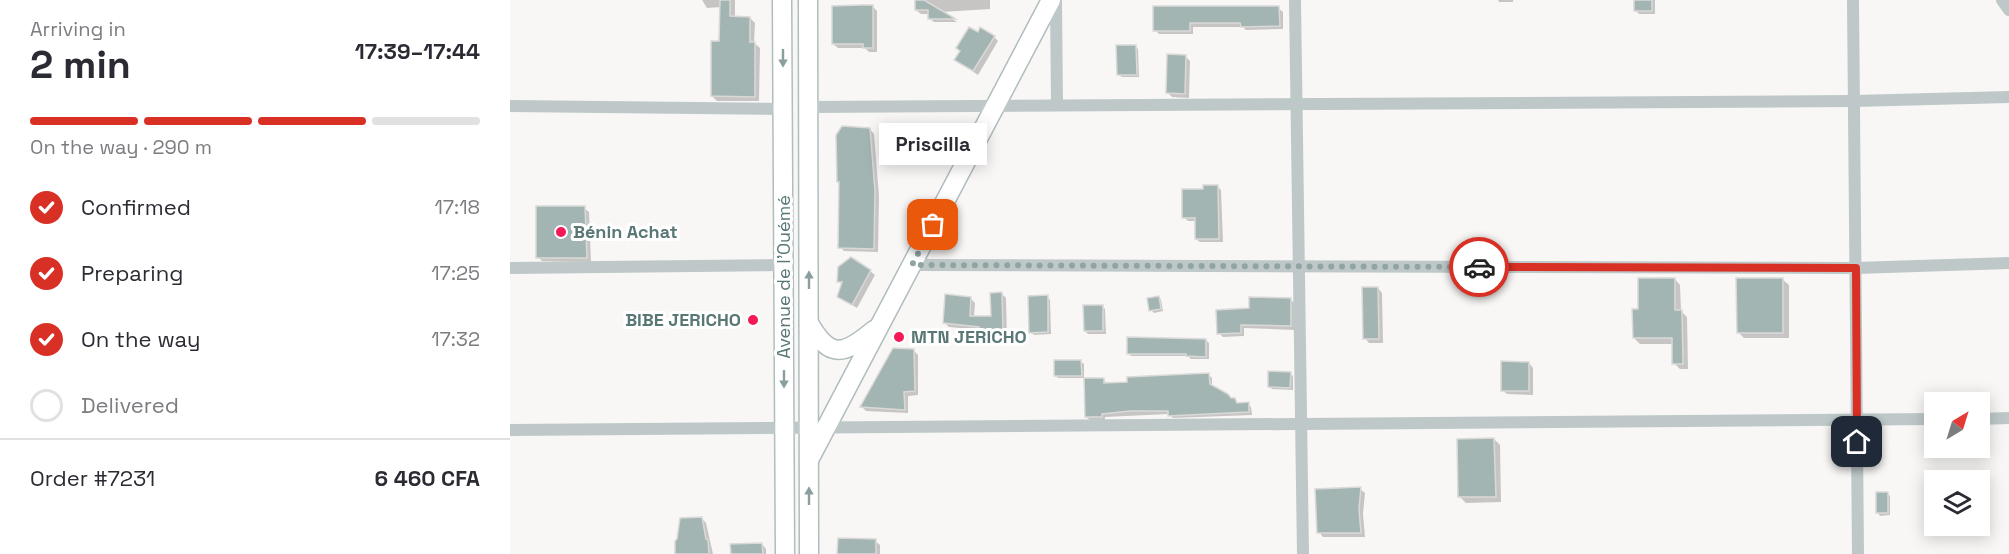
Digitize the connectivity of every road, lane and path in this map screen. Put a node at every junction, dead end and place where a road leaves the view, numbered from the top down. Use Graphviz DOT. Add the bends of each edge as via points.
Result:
graph roads {
  1 [pos="782,0"];
  2 [pos="808,0"];
  3 [pos="1051,0"];
  4 [pos="1056,0"];
  5 [pos="1295,0"];
  6 [pos="1853,0"];
  7 [pos="2002,0"];
  8 [pos="2009,10"];
  9 [pos="2009,97"];
  10 [pos="1854,101"];
  11 [pos="1296,104"];
  12 [pos="995,105"];
  13 [pos="1057,105"];
  14 [pos="510,106"];
  15 [pos="808,107"];
  16 [pos="783,109"];
  17 [pos="2009,263"];
  18 [pos="784,265"];
  19 [pos="912,265"];
  20 [pos="1299,267"];
  21 [pos="510,268"];
  22 [pos="1856,268"];
  23 [pos="809,322"];
  24 [pos="880,325"];
  25 [pos="1990,418"];
  26 [pos="2009,418"];
  27 [pos="1924,419"];
  28 [pos="1857,420"];
  29 [pos="1301,424"];
  30 [pos="784,427"];
  31 [pos="818,427"];
  32 [pos="510,430"];
  33 [pos="785,554"];
  34 [pos="809,554"];
  35 [pos="1303,554"];
  36 [pos="1858,554"];
  1 -- 16 [label="main road, Avenue de l'Ouémé, one-way"];
  2 -- 15 [label="main road, Avenue de l'Ouémé"];
  3 -- 12 [label="main road"];
  4 -- 13 [label="street"];
  5 -- 11 [label="street"];
  6 -- 10 [label="street"];
  7 -- 8 [label="street"];
  9 -- 10 [label="street"];
  10 -- 11 [label="street"];
  10 -- 22 [label="street"];
  11 -- 13 [label="street"];
  11 -- 20 [label="street"];
  12 -- 13 [label="street"];
  12 -- 15 [label="street"];
  12 -- 19 [label="main road"];
  14 -- 16 [label="street"];
  23 -- 15 [label="main road, Avenue de l'Ouémé, one-way"];
  16 -- 18 [label="main road, Avenue de l'Ouémé"];
  17 -- 22 [label="street"];
  18 -- 21 [label="street"];
  18 -- 30 [label="main road, Avenue de l'Ouémé, one-way"];
  19 -- 20 [label="street"];
  19 -- 24 [label="main road"];
  20 -- 22 [label="street"];
  20 -- 29 [label="street"];
  22 -- 28 [label="street"];
  23 -- 24 [label="main road" via="819,340 829,348 842,350"];
  23 -- 31 [label="main road, Avenue de l'Ouémé"];
  24 -- 31 [label="main road"];
  25 -- 26 [label="street"];
  27 -- 28 [label="street"];
  28 -- 29 [label="street"];
  28 -- 36 [label="street"];
  29 -- 31 [label="street"];
  29 -- 35 [label="street"];
  30 -- 31 [label="street"];
  30 -- 32 [label="street"];
  30 -- 33 [label="main road, Avenue de l'Ouémé"];
  34 -- 31 [label="main road, one-way" via="809,459"];
}
